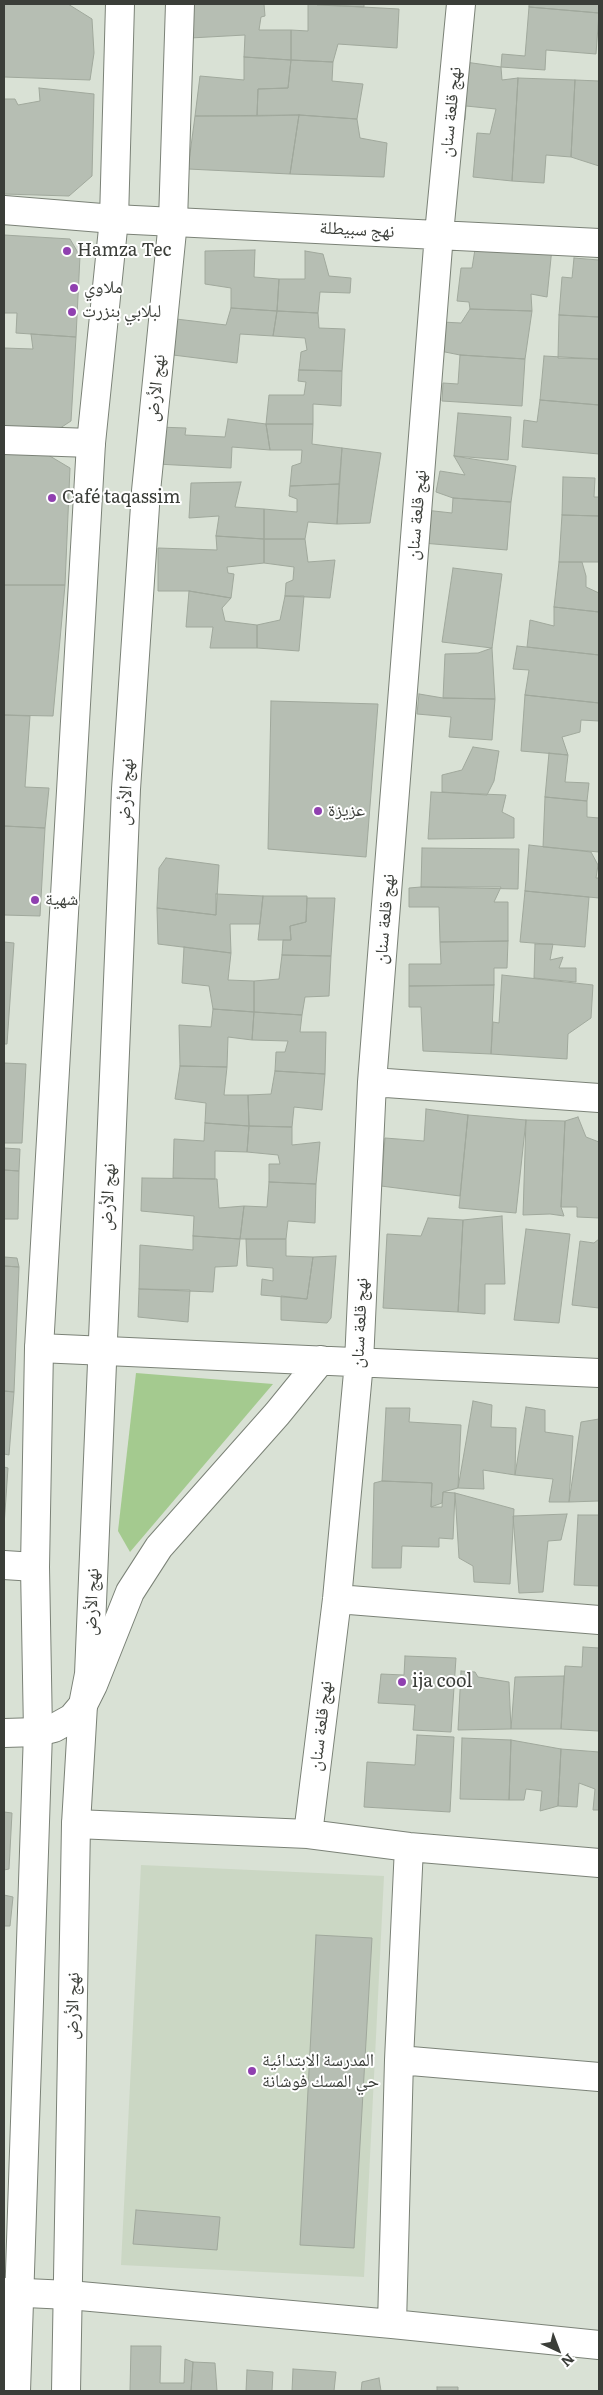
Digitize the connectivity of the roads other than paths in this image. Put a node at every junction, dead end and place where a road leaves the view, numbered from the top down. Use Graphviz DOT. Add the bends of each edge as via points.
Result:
graph roads {
  1 [pos="120,4"];
  2 [pos="180,4"];
  3 [pos="461,4"];
  4 [pos="4,210"];
  5 [pos="114,219"];
  6 [pos="173,221"];
  7 [pos="439,234"];
  8 [pos="599,243"];
  9 [pos="4,440"];
  10 [pos="91,443"];
  11 [pos="372,1082"];
  12 [pos="599,1098"];
  13 [pos="39,1348"];
  14 [pos="101,1352"];
  15 [pos="321,1360"];
  16 [pos="359,1362"];
  17 [pos="599,1373"];
  18 [pos="4,1565"];
  19 [pos="35,1568"];
  20 [pos="337,1600"];
  21 [pos="599,1620"];
  22 [pos="83,1705"];
  23 [pos="38,1732"];
  24 [pos="4,1733"];
  25 [pos="76,1824"];
  26 [pos="308,1834"];
  27 [pos="409,1847"];
  28 [pos="599,1863"];
  29 [pos="399,2060"];
  30 [pos="599,2078"];
  31 [pos="12,2293"];
  32 [pos="69,2294"];
  33 [pos="392,2324"];
  34 [pos="599,2345"];
  35 [pos="16,2391"];
  36 [pos="66,2391"];
  1 -- 5 [label="street"];
  2 -- 6 [label="street, نهج الأرض"];
  3 -- 7 [label="street, نهج قلعة سنان"];
  4 -- 5 [label="street, نهج سبيطلة"];
  5 -- 6 [label="street, نهج سبيطلة"];
  5 -- 10 [label="street"];
  6 -- 7 [label="street, نهج سبيطلة"];
  6 -- 14 [label="street, نهج الأرض" via="146,490 126,779"];
  7 -- 8 [label="street, نهج سبيطلة"];
  7 -- 11 [label="street, نهج قلعة سنان"];
  9 -- 10 [label="street"];
  10 -- 13 [label="street"];
  11 -- 12 [label="street"];
  11 -- 16 [label="street, نهج قلعة سنان"];
  13 -- 14 [label="street"];
  13 -- 19 [label="street"];
  14 -- 15 [label="street"];
  14 -- 22 [label="street, نهج الأرض" via="89,1674"];
  15 -- 16 [label="street"];
  15 -- 22 [label="street" via="159,1547 130,1592"];
  16 -- 17 [label="street"];
  16 -- 20 [label="street, نهج قلعة سنان"];
  18 -- 19 [label="street"];
  19 -- 23 [label="street"];
  20 -- 21 [label="street"];
  20 -- 26 [label="street, نهج قلعة سنان"];
  22 -- 23 [label="street" via="72,1718"];
  22 -- 25 [label="street, نهج الأرض"];
  23 -- 24 [label="street"];
  23 -- 31 [label="street"];
  25 -- 26 [label="street"];
  25 -- 32 [label="street, نهج الأرض"];
  26 -- 27 [label="street"];
  27 -- 28 [label="street"];
  27 -- 29 [label="street"];
  29 -- 30 [label="street"];
  29 -- 33 [label="street"];
  31 -- 32 [label="street"];
  31 -- 35 [label="street"];
  32 -- 33 [label="street"];
  32 -- 36 [label="street, نهج الأرض"];
  33 -- 34 [label="street"];
}
